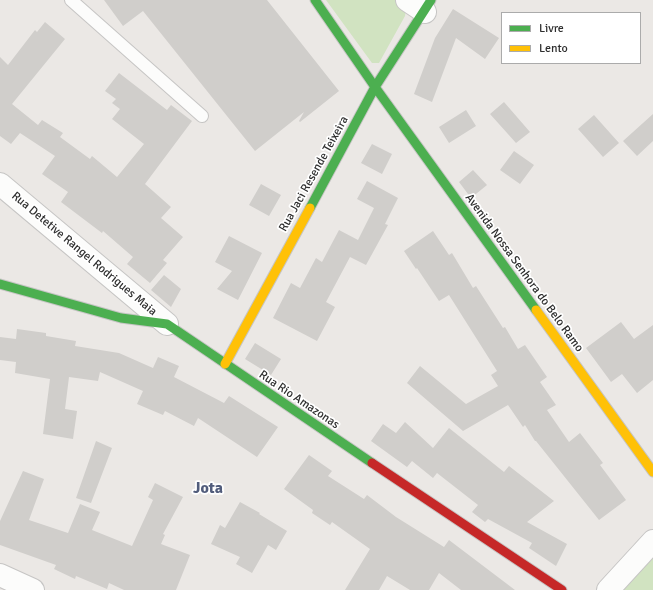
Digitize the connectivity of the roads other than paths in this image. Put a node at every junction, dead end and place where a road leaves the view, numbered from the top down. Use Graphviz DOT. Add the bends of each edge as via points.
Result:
graph roads {
  1 [pos="71,0"];
  2 [pos="316,0"];
  3 [pos="407,0"];
  4 [pos="428,6"];
  5 [pos="376,87"];
  6 [pos="202,116"];
  7 [pos="0,184"];
  8 [pos="0,284"];
  9 [pos="167,324"];
  10 [pos="225,364"];
  11 [pos="653,472"];
  12 [pos="653,541"];
  13 [pos="0,575"];
  14 [pos="33,590"];
  15 [pos="562,590"];
  16 [pos="608,590"];
  1 -- 6 [label="lane"];
  2 -- 5 [label="street, Avenida Nossa Senhora do Belo Ramo"];
  3 -- 4 [label="street"];
  4 -- 5 [label="street, Rua Jaci Resende Teixeira"];
  5 -- 10 [label="street, Rua Jaci Resende Teixeira"];
  5 -- 11 [label="street, Avenida Nossa Senhora do Belo Ramo"];
  7 -- 9 [label="street, Rua Detetive Rangel Rodrigues Maia"];
  8 -- 9 [label="street, Rua Rio Amazonas" via="121,318"];
  9 -- 10 [label="street, Rua Rio Amazonas"];
  10 -- 15 [label="street, Rua Rio Amazonas"];
  12 -- 16 [label="street"];
  13 -- 14 [label="street"];
}
